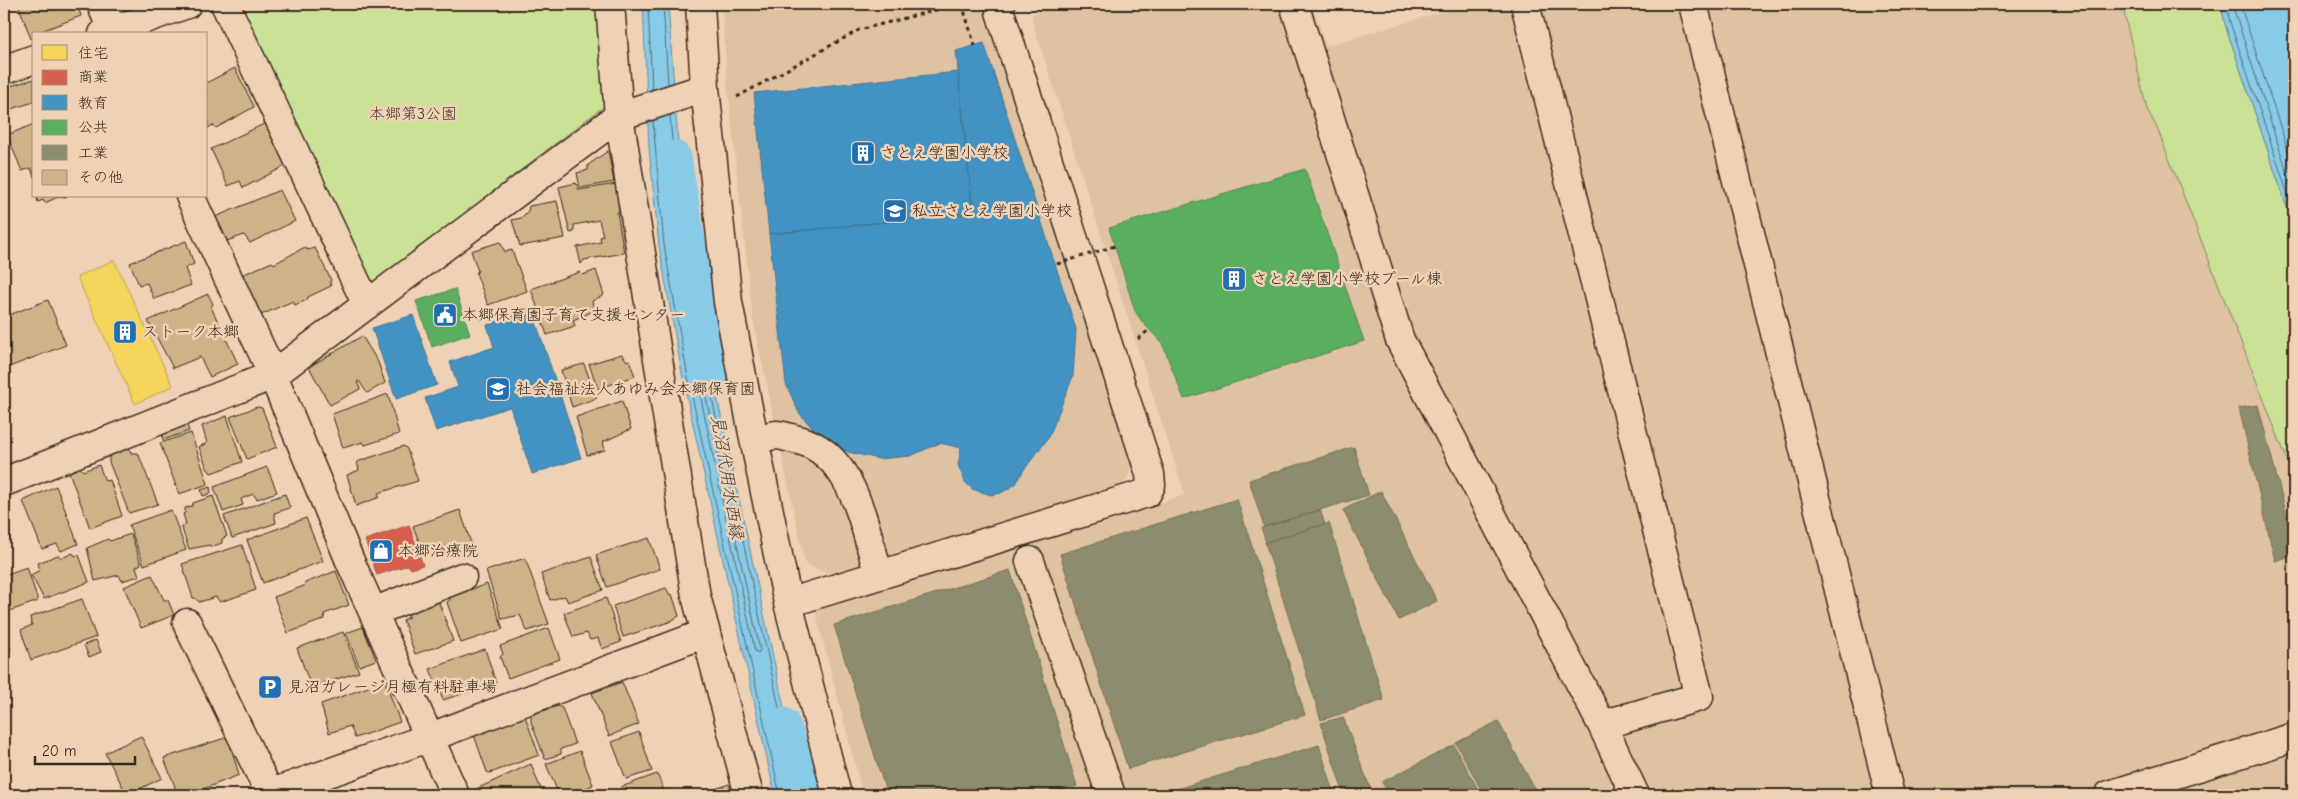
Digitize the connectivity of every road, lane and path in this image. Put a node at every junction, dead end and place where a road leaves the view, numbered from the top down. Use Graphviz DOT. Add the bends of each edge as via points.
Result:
graph roads {
  1 [pos="101,4"];
  2 [pos="187,4"];
  3 [pos="225,4"];
  4 [pos="610,4"];
  5 [pos="700,4"];
  6 [pos="960,4"];
  7 [pos="1000,4"];
  8 [pos="1294,4"];
  9 [pos="1525,4"];
  10 [pos="1693,4"];
  11 [pos="110,32"];
  12 [pos="113,32"];
  13 [pos="975,46"];
  14 [pos="32,60"];
  15 [pos="4,70"];
  16 [pos="696,91"];
  17 [pos="730,101"];
  18 [pos="630,112"];
  19 [pos="191,198"];
  20 [pos="1115,246"];
  21 [pos="1057,264"];
  22 [pos="366,305"];
  23 [pos="273,375"];
  24 [pos="754,439"];
  25 [pos="4,482"];
  26 [pos="1030,562"];
  27 [pos="879,575"];
  28 [pos="462,577"];
  29 [pos="788,603"];
  30 [pos="373,612"];
  31 [pos="187,623"];
  32 [pos="706,633"];
  33 [pos="1602,725"];
  34 [pos="2294,737"];
  35 [pos="428,738"];
  36 [pos="268,795"];
  37 [pos="455,795"];
  38 [pos="749,795"];
  39 [pos="837,795"];
  40 [pos="1111,795"];
  41 [pos="1635,795"];
  42 [pos="1890,795"];
  43 [pos="2109,795"];
  1 -- 11 [label="street"];
  2 -- 12 [label="street"];
  3 -- 22 [label="street"];
  4 -- 18 [label="street"];
  5 -- 16 [label="street"];
  6 -- 13 [label="path"];
  6 -- 17 [label="path" via="859,30"];
  7 -- 27 [label="street" via="1151,485 1147,493"];
  8 -- 33 [label="street" via="1400,340"];
  9 -- 33 [label="street" via="1699,697"];
  10 -- 42 [label="street"];
  14 -- 15 [label="street"];
  16 -- 18 [label="street"];
  16 -- 24 [label="street" via="728,302"];
  18 -- 22 [label="street"];
  18 -- 32 [label="street" via="696,596"];
  19 -- 23 [label="street"];
  20 -- 21 [label="path, bridge"];
  22 -- 23 [label="street"];
  23 -- 25 [label="street"];
  23 -- 30 [label="street"];
  24 -- 27 [label="street" via="778,435 808,443 838,466 851,486"];
  24 -- 29 [label="street"];
  26 -- 40 [label="street"];
  27 -- 29 [label="street"];
  28 -- 30 [label="street"];
  29 -- 39 [label="street"];
  30 -- 35 [label="street"];
  31 -- 36 [label="street"];
  32 -- 35 [label="street"];
  32 -- 38 [label="street"];
  33 -- 41 [label="street"];
  34 -- 43 [label="street"];
  35 -- 36 [label="street"];
  35 -- 37 [label="street"];
}
